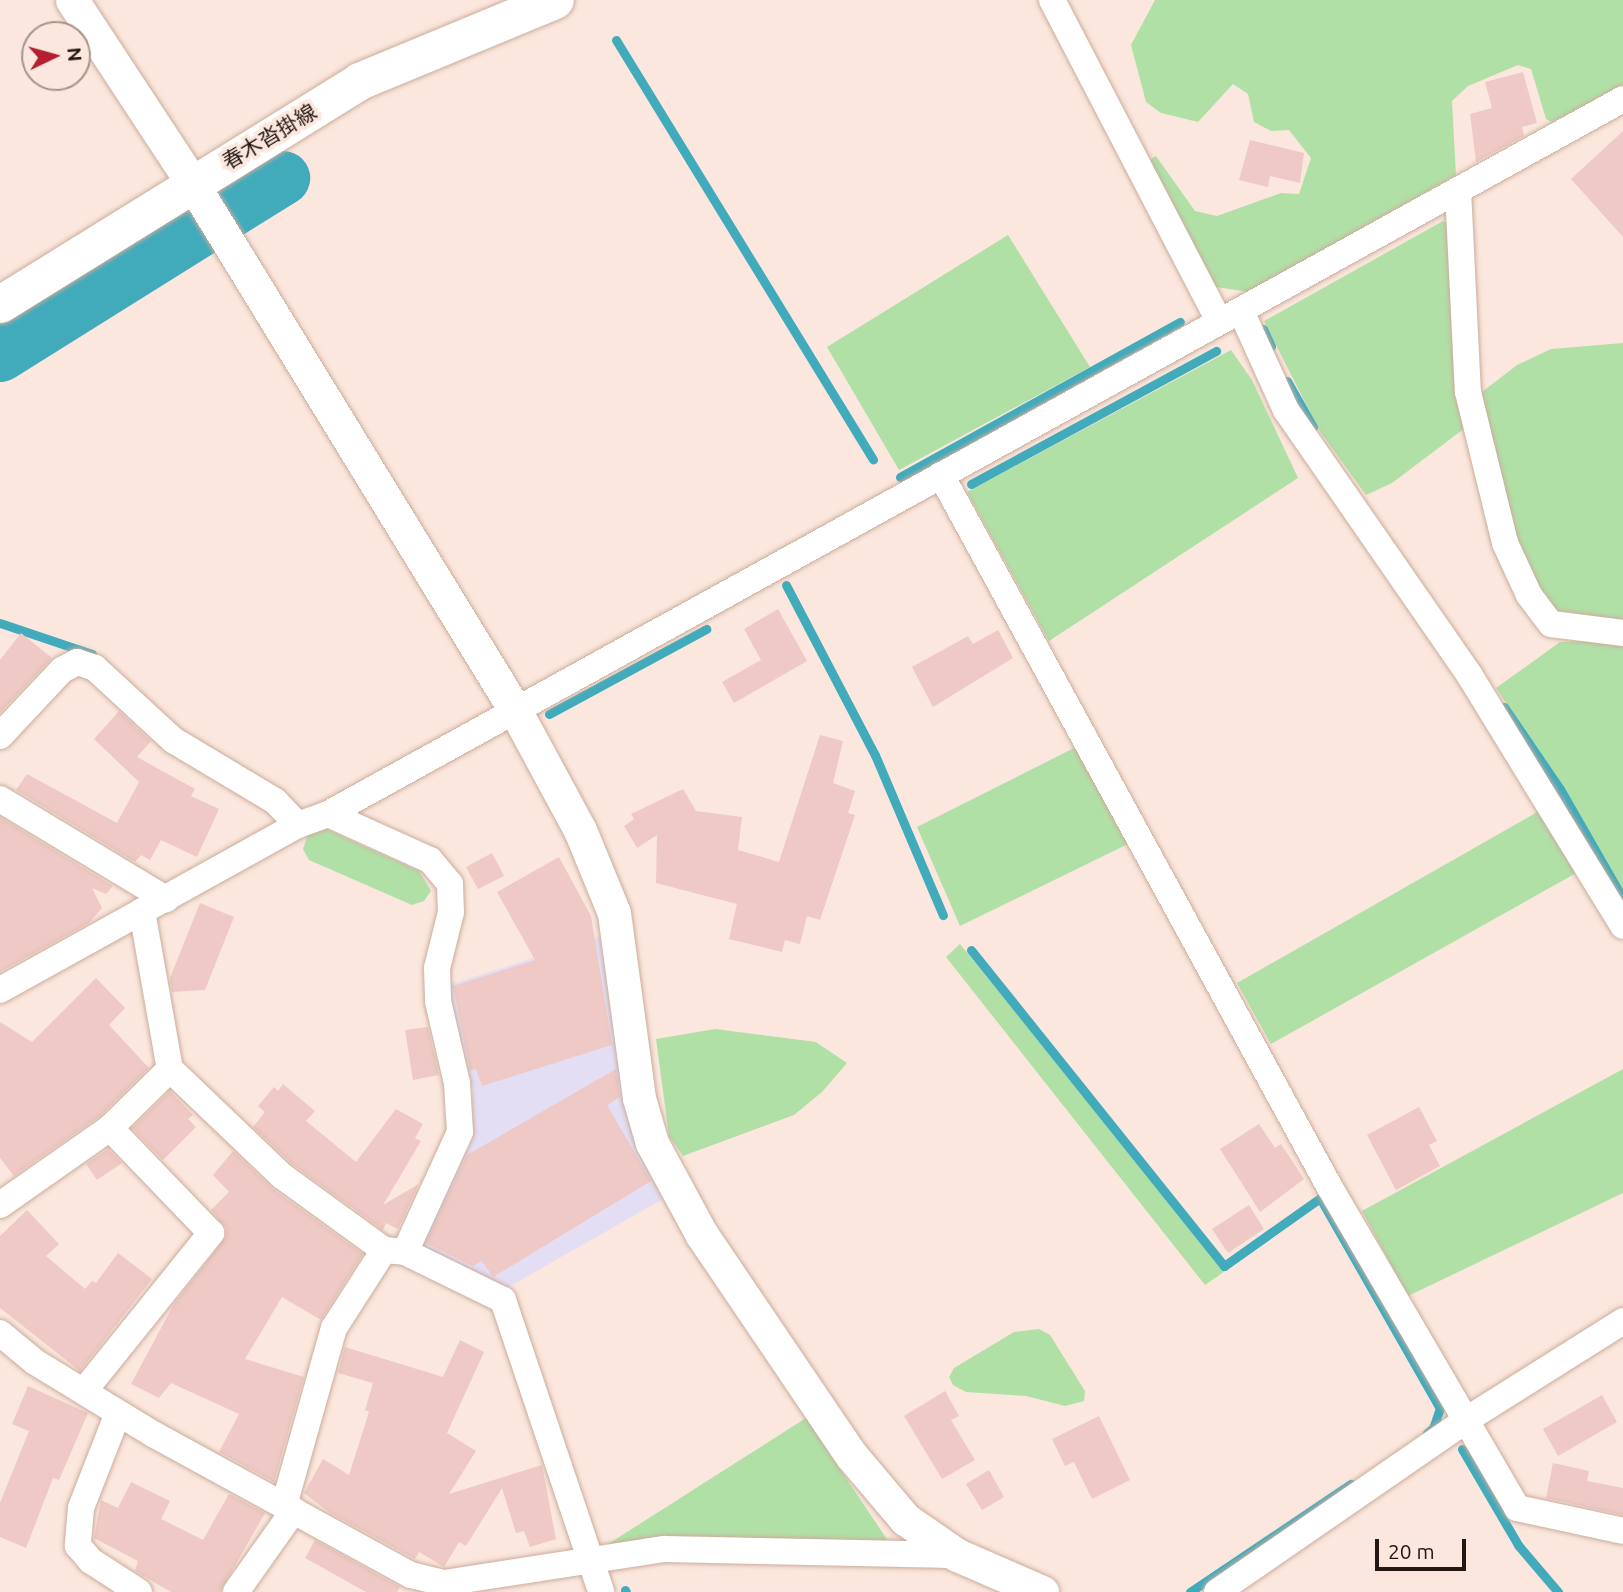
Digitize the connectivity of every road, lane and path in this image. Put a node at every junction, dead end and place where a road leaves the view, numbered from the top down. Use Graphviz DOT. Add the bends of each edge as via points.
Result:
graph roads {
  1 [pos="72,0"];
  2 [pos="555,0"];
  3 [pos="1052,0"];
  4 [pos="1623,99"];
  5 [pos="192,183"];
  6 [pos="1458,190"];
  7 [pos="0,304"];
  8 [pos="1230,316"];
  9 [pos="941,475"];
  10 [pos="1623,633"];
  11 [pos="515,710"];
  12 [pos="0,736"];
  13 [pos="0,799"];
  14 [pos="328,814"];
  15 [pos="298,825"];
  16 [pos="166,898"];
  17 [pos="142,911"];
  18 [pos="1623,926"];
  19 [pos="0,990"];
  20 [pos="170,1069"];
  21 [pos="110,1128"];
  22 [pos="0,1205"];
  23 [pos="394,1251"];
  24 [pos="1623,1321"];
  25 [pos="0,1333"];
  26 [pos="84,1391"];
  27 [pos="118,1413"];
  28 [pos="1466,1420"];
  29 [pos="290,1506"];
  30 [pos="1623,1531"];
  31 [pos="957,1555"];
  32 [pos="591,1562"];
  33 [pos="139,1592"];
  34 [pos="236,1592"];
  35 [pos="601,1592"];
  36 [pos="1042,1592"];
  37 [pos="1217,1592"];
  1 -- 5 [label="street"];
  2 -- 5 [label="main road, 春木沓掛線" via="359,81"];
  3 -- 8 [label="street"];
  4 -- 6 [label="street"];
  5 -- 7 [label="main road, 春木沓掛線"];
  5 -- 11 [label="street"];
  6 -- 8 [label="street"];
  6 -- 10 [label="street" via="1468,393 1505,543 1529,595 1550,624"];
  8 -- 9 [label="street"];
  8 -- 18 [label="street" via="1286,410 1470,676"];
  9 -- 11 [label="street"];
  9 -- 28 [label="street" via="1329,1186"];
  11 -- 14 [label="street"];
  11 -- 31 [label="street" via="580,830 614,912 639,1098 669,1179 851,1455 905,1519"];
  12 -- 15 [label="street" via="62,670 78,662 95,668 173,740 275,801"];
  13 -- 16 [label="street"];
  14 -- 15 [label="street"];
  14 -- 23 [label="street" via="430,860 450,884 450,912 437,968 457,1083 460,1132"];
  15 -- 16 [label="street"];
  16 -- 17 [label="street"];
  17 -- 19 [label="street"];
  17 -- 20 [label="street"];
  20 -- 21 [label="street"];
  20 -- 23 [label="street" via="282,1176"];
  21 -- 22 [label="street"];
  21 -- 26 [label="street" via="211,1233"];
  23 -- 29 [label="street" via="334,1328"];
  23 -- 32 [label="street" via="503,1300"];
  24 -- 28 [label="street"];
  25 -- 26 [label="street" via="35,1362"];
  26 -- 27 [label="street"];
  27 -- 29 [label="street"];
  27 -- 33 [label="street" via="81,1508 78,1546 91,1561"];
  28 -- 30 [label="street" via="1517,1508"];
  28 -- 37 [label="street"];
  29 -- 32 [label="street" via="411,1575 444,1583"];
  29 -- 34 [label="street"];
  31 -- 32 [label="street" via="664,1549"];
  31 -- 36 [label="street"];
  32 -- 35 [label="street"];
}
